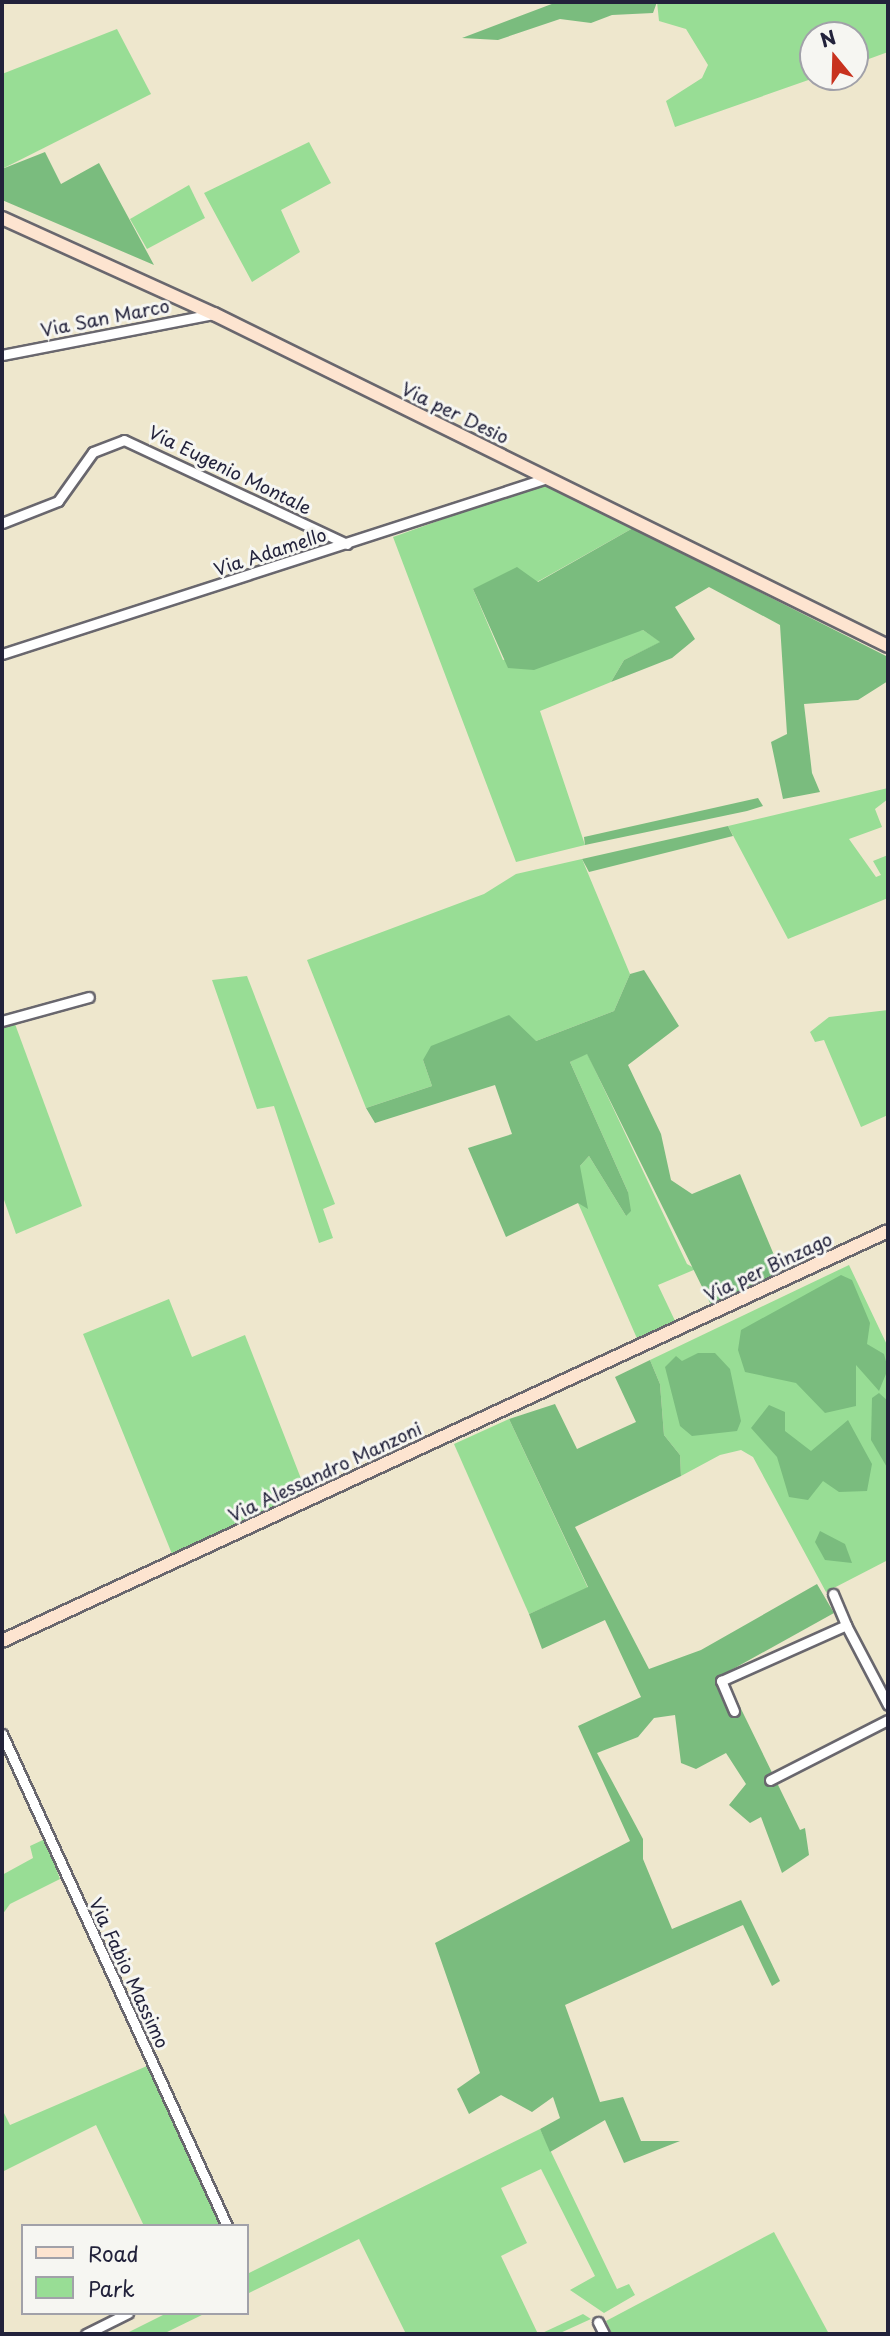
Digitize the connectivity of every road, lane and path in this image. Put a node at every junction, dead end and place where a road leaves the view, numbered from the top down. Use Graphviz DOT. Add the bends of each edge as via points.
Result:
graph roads {
  1 [pos="2,218"];
  2 [pos="215,314"];
  3 [pos="3,353"];
  4 [pos="547,478"];
  5 [pos="2,523"];
  6 [pos="347,544"];
  7 [pos="888,646"];
  8 [pos="2,654"];
  9 [pos="89,997"];
  10 [pos="2,1021"];
  11 [pos="888,1231"];
  12 [pos="663,1336"];
  13 [pos="833,1594"];
  14 [pos="846,1625"];
  15 [pos="2,1641"];
  16 [pos="888,1705"];
  17 [pos="734,1711"];
  18 [pos="888,1720"];
  19 [pos="2,1734"];
  20 [pos="770,1780"];
  21 [pos="226,2224"];
  22 [pos="124,2315"];
  23 [pos="598,2322"];
  24 [pos="86,2334"];
  25 [pos="604,2334"];
  1 -- 2 [label="street, Via per Desio"];
  2 -- 3 [label="street, Via San Marco"];
  2 -- 4 [label="street, Via per Desio"];
  4 -- 6 [label="street, Via Adamello"];
  4 -- 7 [label="street, Via per Desio"];
  5 -- 6 [label="street, Via Eugenio Montale" via="58,501 93,452 124,440"];
  6 -- 8 [label="street, Via Adamello"];
  9 -- 10 [label="street"];
  11 -- 12 [label="street, Via per Binzago"];
  12 -- 15 [label="street, Via Alessandro Manzoni"];
  13 -- 14 [label="street"];
  14 -- 16 [label="street"];
  14 -- 17 [label="street" via="722,1681"];
  18 -- 20 [label="street"];
  19 -- 21 [label="street, Via Fabio Massimo"];
  22 -- 24 [label="street"];
  23 -- 25 [label="street"];
}
